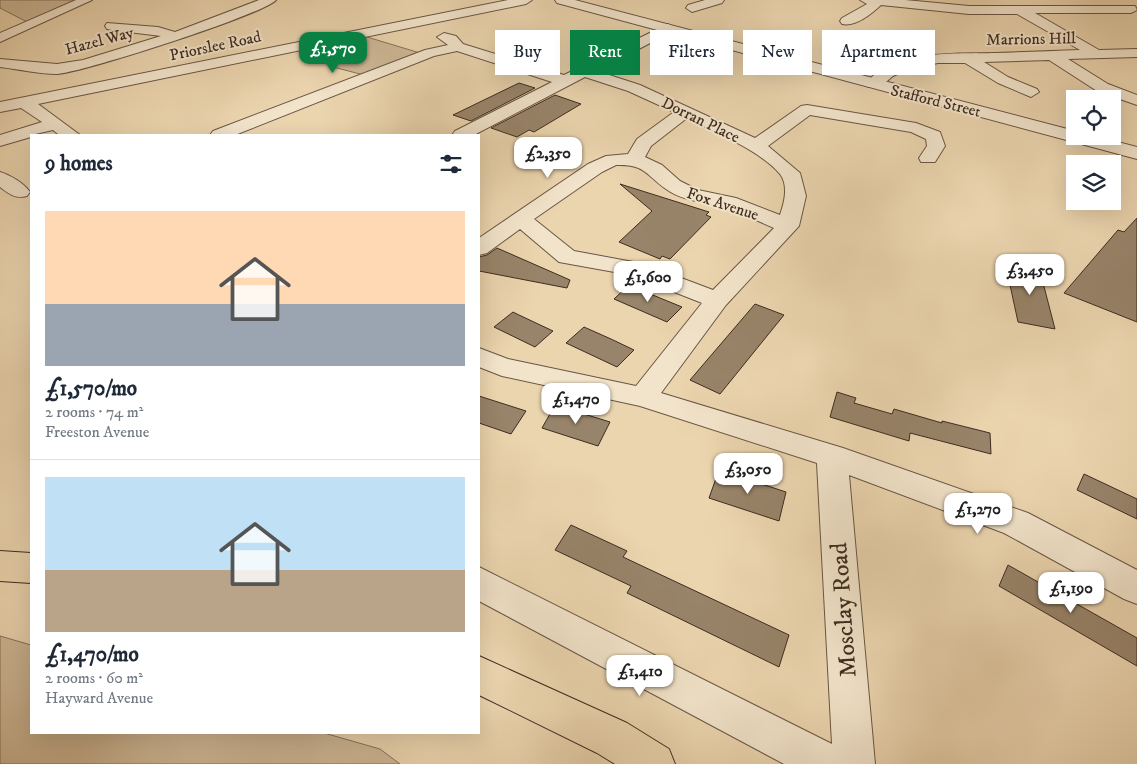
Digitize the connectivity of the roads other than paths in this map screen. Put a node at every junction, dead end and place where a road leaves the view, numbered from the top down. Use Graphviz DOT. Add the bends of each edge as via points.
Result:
graph roads {
  1 [pos="86,0"];
  2 [pos="526,0"];
  3 [pos="561,0"];
  4 [pos="718,0"];
  5 [pos="237,1"];
  6 [pos="871,1"];
  7 [pos="267,2"];
  8 [pos="933,4"];
  9 [pos="1072,4"];
  10 [pos="692,8"];
  11 [pos="1131,9"];
  12 [pos="1019,10"];
  13 [pos="847,21"];
  14 [pos="404,24"];
  15 [pos="112,26"];
  16 [pos="668,28"];
  17 [pos="176,36"];
  18 [pos="0,38"];
  19 [pos="640,42"];
  20 [pos="458,47"];
  21 [pos="1137,53"];
  22 [pos="1097,54"];
  23 [pos="1052,55"];
  24 [pos="966,57"];
  25 [pos="0,64"];
  26 [pos="577,75"];
  27 [pos="592,75"];
  28 [pos="566,81"];
  29 [pos="874,84"];
  30 [pos="1031,92"];
  31 [pos="1137,100"];
  32 [pos="24,102"];
  33 [pos="0,107"];
  34 [pos="686,111"];
  35 [pos="55,124"];
  36 [pos="70,134"];
  37 [pos="222,134"];
  38 [pos="463,134"];
  39 [pos="0,141"];
  40 [pos="756,146"];
  41 [pos="1137,153"];
  42 [pos="928,158"];
  43 [pos="635,159"];
  44 [pos="0,178"];
  45 [pos="20,192"];
  46 [pos="521,219"];
  47 [pos="788,226"];
  48 [pos="480,247"];
  49 [pos="717,300"];
  50 [pos="480,357"];
  51 [pos="643,397"];
  52 [pos="832,456"];
  53 [pos="0,566"];
  54 [pos="30,568"];
  55 [pos="480,584"];
  56 [pos="1137,588"];
  57 [pos="480,675"];
  58 [pos="654,764"];
  59 [pos="827,764"];
  60 [pos="854,764"];
  1 -- 18 [label="street"];
  2 -- 14 [label="street, Priorslee Road"];
  3 -- 16 [label="street, Stafford Street"];
  4 -- 10 [label="street"];
  5 -- 7 [label="street, Hazel Way"];
  6 -- 8 [label="street"];
  6 -- 13 [label="street" via="864,13"];
  7 -- 17 [label="street, Hazel Way"];
  8 -- 12 [label="street" via="969,10"];
  9 -- 11 [label="street"];
  9 -- 12 [label="street"];
  12 -- 22 [label="street"];
  14 -- 20 [label="street" via="451,39"];
  14 -- 32 [label="street, Priorslee Road"];
  15 -- 17 [label="street, Hazel Way"];
  16 -- 19 [label="street"];
  16 -- 29 [label="street, Stafford Street"];
  17 -- 25 [label="street, Hazel Way" via="85,64 57,69"];
  20 -- 28 [label="street"];
  20 -- 37 [label="street" via="430,53"];
  21 -- 22 [label="street, Marrions Hill"];
  22 -- 23 [label="street, Marrions Hill"];
  23 -- 24 [label="street, Marrions Hill"];
  23 -- 31 [label="street" via="1088,81 1112,93"];
  24 -- 29 [label="street, Marrions Hill" via="908,62 882,75"];
  24 -- 30 [label="street"];
  26 -- 28 [label="street"];
  27 -- 34 [label="street, Dorran Place" via="634,88"];
  28 -- 38 [label="street"];
  29 -- 41 [label="street, Stafford Street"];
  32 -- 33 [label="street, Priorslee Road"];
  32 -- 35 [label="street"];
  34 -- 40 [label="street, Dorran Place"];
  34 -- 43 [label="street" via="643,143"];
  35 -- 36 [label="street"];
  35 -- 39 [label="street"];
  40 -- 42 [label="street" via="807,110 916,128 934,136 936,146"];
  40 -- 47 [label="street, Dorran Place" via="790,173 796,196"];
  43 -- 46 [label="street" via="612,160 595,168"];
  43 -- 47 [label="street, Fox Avenue" via="692,194 729,202"];
  44 -- 45 [label="street"];
  46 -- 48 [label="street"];
  46 -- 49 [label="street" via="567,257 636,269"];
  47 -- 49 [label="street"];
  49 -- 51 [label="street"];
  50 -- 51 [label="street" via="502,367"];
  51 -- 52 [label="street"];
  52 -- 56 [label="street" via="1016,524"];
  52 -- 60 [label="street, Mosclay Road"];
  53 -- 54 [label="main road"];
  55 -- 59 [label="street"];
  57 -- 58 [label="main road" via="612,738"];
}
